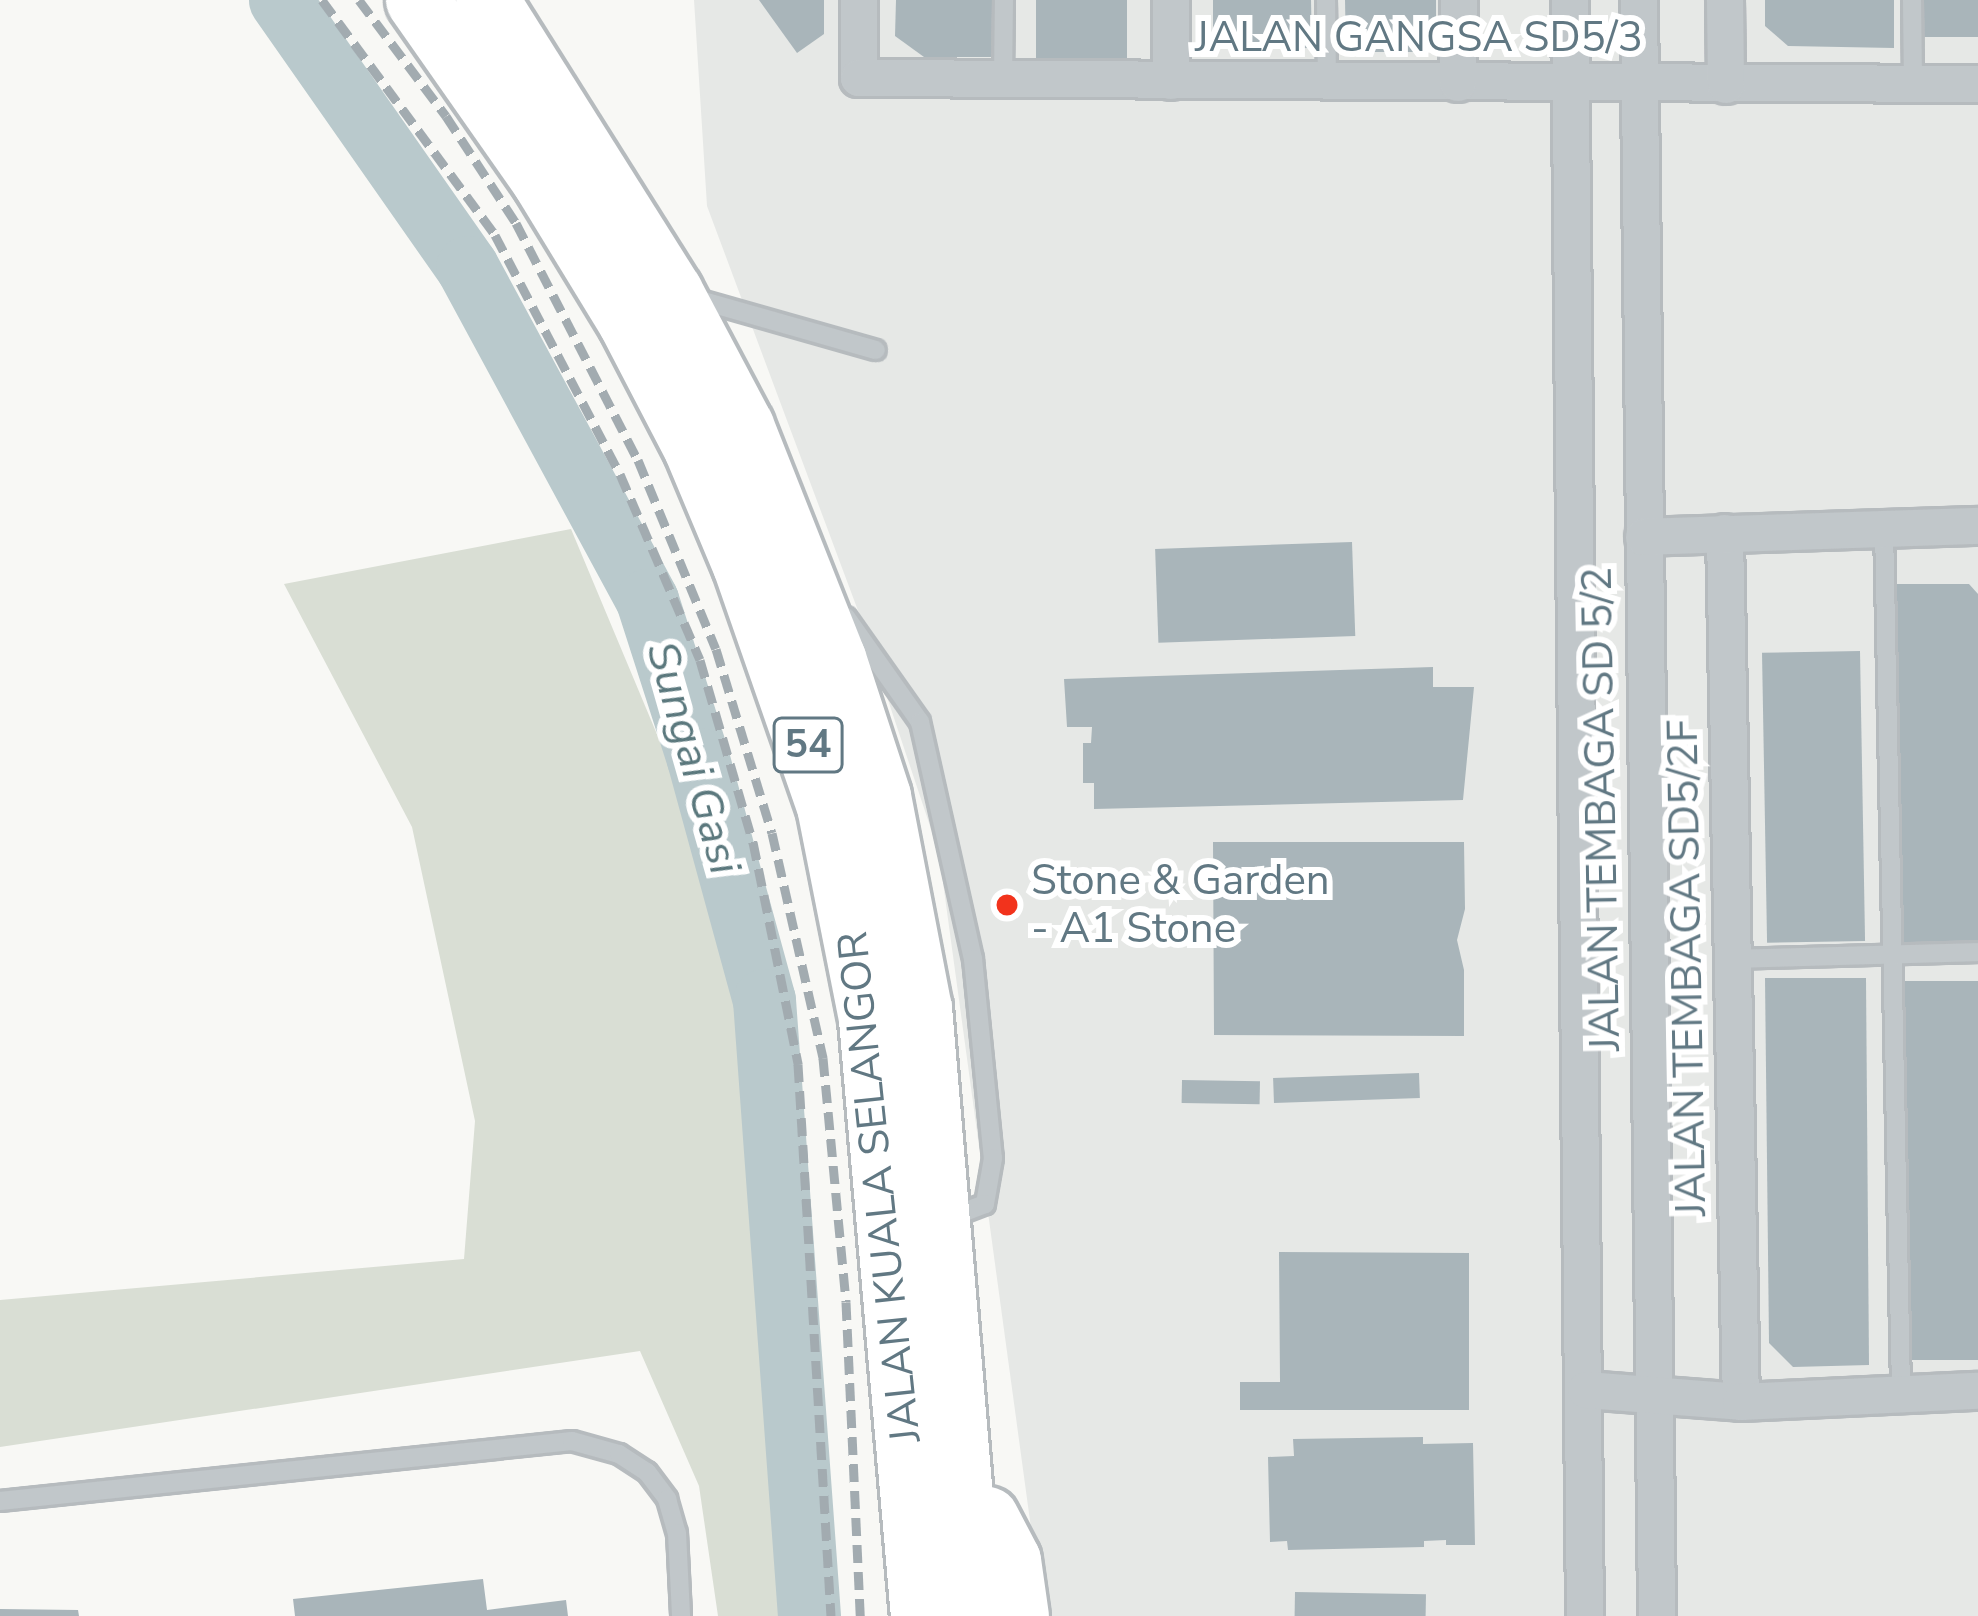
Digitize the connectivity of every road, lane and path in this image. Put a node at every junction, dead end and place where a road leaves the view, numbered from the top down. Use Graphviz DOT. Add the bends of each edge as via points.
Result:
graph roads {
  1 [pos="416,0"];
  2 [pos="487,0"];
  3 [pos="859,0"];
  4 [pos="1004,0"];
  5 [pos="1171,0"];
  6 [pos="1327,0"];
  7 [pos="1459,0"];
  8 [pos="1570,0"];
  9 [pos="1640,0"];
  10 [pos="1725,0"];
  11 [pos="1912,0"];
  12 [pos="1003,80"];
  13 [pos="1172,81"];
  14 [pos="1327,82"];
  15 [pos="1458,83"];
  16 [pos="1572,84"];
  17 [pos="1913,84"];
  18 [pos="1978,84"];
  19 [pos="1640,85"];
  20 [pos="1726,85"];
  21 [pos="671,292"];
  22 [pos="877,350"];
  23 [pos="1978,526"];
  24 [pos="1884,527"];
  25 [pos="1725,533"];
  26 [pos="1644,538"];
  27 [pos="1978,952"];
  28 [pos="1892,953"];
  29 [pos="1732,958"];
  30 [pos="1586,1390"];
  31 [pos="1901,1391"];
  32 [pos="1978,1391"];
  33 [pos="1654,1394"];
  34 [pos="1741,1402"];
  35 [pos="960,1463"];
  36 [pos="0,1501"];
  37 [pos="917,1605"];
  38 [pos="682,1616"];
  39 [pos="971,1616"];
  40 [pos="1017,1616"];
  41 [pos="1585,1616"];
  42 [pos="1658,1616"];
  1 -- 37 [label="highway, JALAN KUALA SELANGOR / 54" via="543,180 695,448 828,806 870,1018"];
  2 -- 21 [label="highway, JALAN KUALA SELANGOR / 54"];
  3 -- 12 [label="street, JALAN GANGSA SD5/3" via="859,78"];
  4 -- 12 [label="lane"];
  5 -- 13 [label="street"];
  6 -- 14 [label="lane"];
  7 -- 15 [label="street"];
  8 -- 16 [label="street, JALAN TEMBAGA SD 5/2"];
  9 -- 19 [label="street, JALAN TEMBAGA SD 5/2"];
  10 -- 20 [label="street"];
  11 -- 17 [label="lane"];
  12 -- 13 [label="street, JALAN GANGSA SD5/3"];
  13 -- 14 [label="street, JALAN GANGSA SD5/3"];
  14 -- 15 [label="street, JALAN GANGSA SD5/3"];
  15 -- 16 [label="street, JALAN GANGSA SD5/3"];
  16 -- 19 [label="street, JALAN GANGSA SD5/3"];
  16 -- 30 [label="street, JALAN TEMBAGA SD 5/2"];
  17 -- 18 [label="street, JALAN GANGSA SD5/3"];
  17 -- 20 [label="street, JALAN GANGSA SD5/3"];
  19 -- 20 [label="street, JALAN GANGSA SD5/3"];
  19 -- 26 [label="street, JALAN TEMBAGA SD 5/2"];
  21 -- 22 [label="lane"];
  21 -- 35 [label="highway, JALAN KUALA SELANGOR / 54" via="788,534 879,796 920,1007"];
  23 -- 24 [label="street"];
  24 -- 25 [label="street"];
  24 -- 28 [label="lane"];
  25 -- 26 [label="street"];
  25 -- 29 [label="street, JALAN TEMBAGA SD5/2F"];
  26 -- 33 [label="street, JALAN TEMBAGA SD 5/2"];
  27 -- 28 [label="lane"];
  28 -- 29 [label="lane"];
  28 -- 31 [label="lane"];
  29 -- 34 [label="street, JALAN TEMBAGA SD5/2F"];
  30 -- 33 [label="street"];
  30 -- 41 [label="street, JALAN TEMBAGA SD 5/2"];
  31 -- 32 [label="street"];
  31 -- 34 [label="street"];
  33 -- 34 [label="street"];
  33 -- 42 [label="street, JALAN TEMBAGA SD 5/2"];
  35 -- 39 [label="highway, JALAN KUALA SELANGOR / 54"];
  35 -- 40 [label="highway" via="1009,1560"];
  36 -- 38 [label="lane" via="572,1441 619,1454 647,1472 667,1499"];
}
